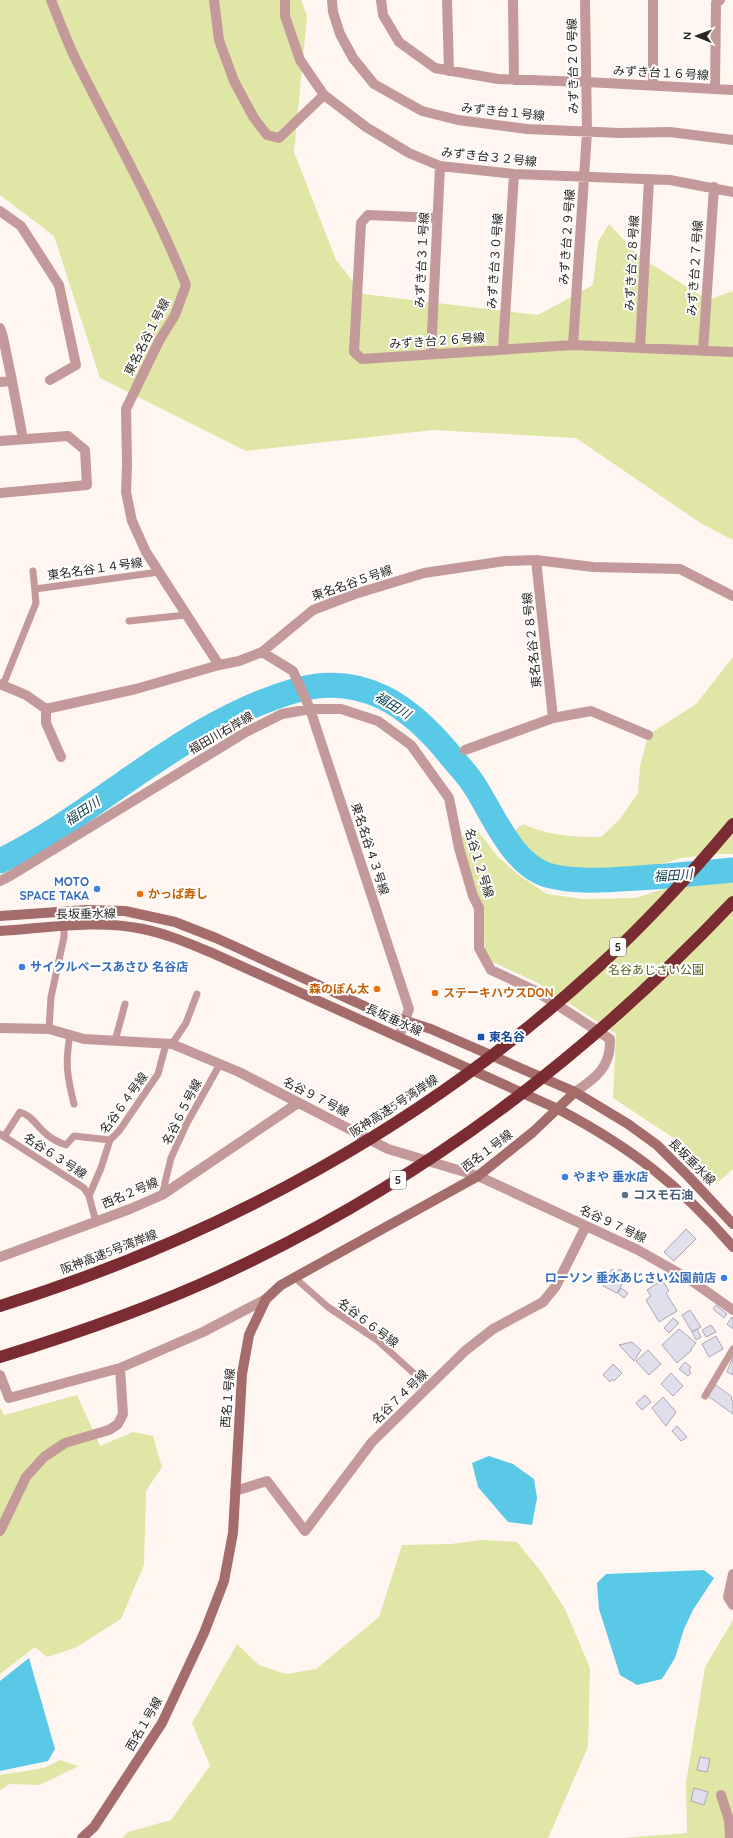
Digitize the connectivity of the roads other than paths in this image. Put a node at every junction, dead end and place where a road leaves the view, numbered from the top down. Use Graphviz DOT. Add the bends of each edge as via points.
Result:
graph roads {
  1 [pos="51,0"];
  2 [pos="214,0"];
  3 [pos="285,0"];
  4 [pos="332,0"];
  5 [pos="381,0"];
  6 [pos="447,0"];
  7 [pos="513,0"];
  8 [pos="585,0"];
  9 [pos="653,0"];
  10 [pos="720,0"];
  11 [pos="449,70"];
  12 [pos="514,80"];
  13 [pos="586,82"];
  14 [pos="653,86"];
  15 [pos="715,89"];
  16 [pos="733,90"];
  17 [pos="324,95"];
  18 [pos="587,132"];
  19 [pos="733,140"];
  20 [pos="440,166"];
  21 [pos="514,174"];
  22 [pos="585,177"];
  23 [pos="649,180"];
  24 [pos="714,187"];
  25 [pos="733,192"];
  26 [pos="0,211"];
  27 [pos="437,218"];
  28 [pos="0,328"];
  29 [pos="573,345"];
  30 [pos="640,348"];
  31 [pos="503,349"];
  32 [pos="703,351"];
  33 [pos="733,352"];
  34 [pos="431,354"];
  35 [pos="50,380"];
  36 [pos="12,381"];
  37 [pos="0,382"];
  38 [pos="23,439"];
  39 [pos="0,441"];
  40 [pos="0,493"];
  41 [pos="536,560"];
  42 [pos="33,571"];
  43 [pos="159,572"];
  44 [pos="35,589"];
  45 [pos="733,596"];
  46 [pos="186,615"];
  47 [pos="129,621"];
  48 [pos="262,652"];
  49 [pos="219,665"];
  50 [pos="1,684"];
  51 [pos="46,709"];
  52 [pos="310,709"];
  53 [pos="553,718"];
  54 [pos="648,736"];
  55 [pos="465,750"];
  56 [pos="61,757"];
  57 [pos="449,798"];
  58 [pos="733,824"];
  59 [pos="0,881"];
  60 [pos="733,902"];
  61 [pos="0,916"];
  62 [pos="64,926"];
  63 [pos="0,931"];
  64 [pos="197,994"];
  65 [pos="124,1004"];
  66 [pos="404,1021"];
  67 [pos="0,1028"];
  68 [pos="48,1029"];
  69 [pos="70,1035"];
  70 [pos="399,1037"];
  71 [pos="116,1041"];
  72 [pos="169,1044"];
  73 [pos="220,1064"];
  74 [pos="575,1092"];
  75 [pos="298,1102"];
  76 [pos="74,1104"];
  77 [pos="558,1109"];
  78 [pos="2,1136"];
  79 [pos="110,1140"];
  80 [pos="478,1176"];
  81 [pos="162,1195"];
  82 [pos="89,1196"];
  83 [pos="96,1222"];
  84 [pos="733,1224"];
  85 [pos="586,1226"];
  86 [pos="733,1248"];
  87 [pos="0,1257"];
  88 [pos="294,1277"];
  89 [pos="266,1299"];
  90 [pos="0,1306"];
  91 [pos="733,1310"];
  92 [pos="733,1349"];
  93 [pos="0,1357"];
  94 [pos="120,1368"];
  95 [pos="0,1375"];
  96 [pos="429,1387"];
  97 [pos="705,1396"];
  98 [pos="234,1490"];
  99 [pos="0,1531"];
  100 [pos="733,1574"];
  101 [pos="733,1605"];
  102 [pos="721,1795"];
  103 [pos="82,1838"];
  104 [pos="730,1838"];
  1 -- 43 [label="street, 東名名谷１号線" via="76,61 133,167 174,253 186,285 176,315 159,342 126,409 126,492 132,521 146,552"];
  2 -- 17 [label="street" via="218,40 234,81 254,118 267,135 279,138"];
  3 -- 17 [label="street, みずき台３２号線" via="285,16 300,60"];
  4 -- 18 [label="street, みずき台１号線" via="340,34 353,58 374,84 422,111 473,122 527,129"];
  5 -- 11 [label="street, みずき台１６号線" via="383,15 399,42 435,68"];
  6 -- 11 [label="street"];
  7 -- 12 [label="street"];
  8 -- 13 [label="street, みずき台２０号線"];
  9 -- 14 [label="street"];
  10 -- 15 [label="street" via="716,3"];
  11 -- 12 [label="street, みずき台１６号線"];
  12 -- 13 [label="street, みずき台１６号線"];
  13 -- 14 [label="street, みずき台１６号線"];
  13 -- 18 [label="street, みずき台２０号線"];
  14 -- 15 [label="street, みずき台１６号線"];
  15 -- 16 [label="street, みずき台１６号線"];
  17 -- 20 [label="street, みずき台３２号線" via="366,127 408,154"];
  18 -- 19 [label="street, みずき台１号線" via="670,132"];
  18 -- 22 [label="street, みずき台２９号線"];
  20 -- 21 [label="street, みずき台３２号線"];
  20 -- 27 [label="street, みずき台３１号線"];
  21 -- 22 [label="street, みずき台３２号線"];
  21 -- 31 [label="street, みずき台３０号線"];
  22 -- 23 [label="street"];
  22 -- 29 [label="street, みずき台２９号線"];
  23 -- 24 [label="street" via="670,180"];
  23 -- 30 [label="street, みずき台２８号線"];
  24 -- 25 [label="street"];
  24 -- 32 [label="street, みずき台２７号線"];
  26 -- 35 [label="street" via="22,226 59,285 76,365"];
  27 -- 34 [label="street, みずき台３１号線"];
  27 -- 34 [label="street, みずき台２６号線" via="368,215 361,223 354,352 362,360"];
  28 -- 36 [label="street"];
  29 -- 30 [label="street, みずき台２６号線"];
  29 -- 31 [label="street, みずき台２６号線"];
  30 -- 32 [label="street, みずき台２６号線"];
  31 -- 34 [label="street, みずき台２６号線"];
  32 -- 33 [label="street, みずき台２６号線"];
  36 -- 37 [label="street"];
  36 -- 38 [label="street"];
  38 -- 39 [label="street"];
  38 -- 40 [label="street" via="68,436 85,450 87,485"];
  41 -- 45 [label="street, 東名名谷５号線" via="593,567 680,568"];
  41 -- 48 [label="street, 東名名谷５号線" via="505,561 424,573 355,594 313,610"];
  41 -- 53 [label="street, 東名名谷２８号線"];
  42 -- 44 [label="lane"];
  43 -- 44 [label="lane, 東名名谷１４号線"];
  43 -- 46 [label="street, 東名名谷１号線"];
  44 -- 50 [label="lane" via="36,603"];
  46 -- 47 [label="lane"];
  46 -- 49 [label="street, 東名名谷１号線"];
  48 -- 49 [label="street, 東名名谷５号線"];
  48 -- 52 [label="street, 東名名谷４３号線" via="293,671"];
  49 -- 51 [label="street, 東名名谷５号線" via="136,689"];
  50 -- 51 [label="street" via="26,695"];
  51 -- 56 [label="street" via="46,723"];
  52 -- 57 [label="street, 福田川右岸線" via="341,709 378,721 411,745"];
  52 -- 59 [label="street, 福田川右岸線" via="282,714 246,732"];
  52 -- 66 [label="street, 東名名谷４３号線" via="409,1009"];
  53 -- 54 [label="street" via="591,711"];
  53 -- 55 [label="street"];
  57 -- 74 [label="street, 名谷１２号線" via="459,848 479,908 479,948 491,970 534,990 610,1039 610,1053 602,1068 594,1079"];
  58 -- 90 [label="highway, 阪神高速5号湾岸線 / 5" via="651,915 545,1014 491,1057 390,1127 265,1199 207,1228 86,1278"];
  60 -- 93 [label="highway, 5" via="680,957 579,1049 464,1137 405,1176 287,1243 228,1272 107,1322"];
  61 -- 66 [label="main road, 長坂垂水線" via="108,910 125,911 175,922 216,938 375,1011"];
  62 -- 63 [label="main road, 長坂垂水線"];
  62 -- 68 [label="lane"];
  62 -- 70 [label="main road, 長坂垂水線" via="108,924 172,936"];
  64 -- 72 [label="lane, 名谷６４号線" via="186,1023"];
  65 -- 71 [label="lane"];
  66 -- 70 [label="street, 東名名谷４３号線"];
  66 -- 74 [label="main road, 長坂垂水線" via="431,1029"];
  67 -- 68 [label="street, 名谷９７号線"];
  68 -- 69 [label="street, 名谷９７号線"];
  69 -- 71 [label="street, 名谷９７号線" via="84,1039"];
  69 -- 76 [label="lane" via="66,1064"];
  70 -- 77 [label="main road, 長坂垂水線"];
  71 -- 72 [label="street, 名谷９７号線"];
  72 -- 73 [label="street, 名谷９７号線"];
  72 -- 79 [label="lane, 名谷６４号線" via="158,1074"];
  73 -- 75 [label="street, 名谷９７号線"];
  73 -- 81 [label="lane, 名谷６５号線" via="174,1151"];
  74 -- 77 [label="main road, 西名１号線"];
  74 -- 84 [label="main road, 長坂垂水線" via="657,1145"];
  75 -- 80 [label="street, 名谷９７号線" via="388,1149"];
  75 -- 81 [label="street, 西名２号線"];
  77 -- 80 [label="main road, 西名１号線"];
  77 -- 86 [label="main road, 長坂垂水線" via="596,1129 647,1163 680,1190"];
  78 -- 79 [label="lane, 名谷６３号線" via="20,1112 29,1115 43,1132 54,1140 66,1145 74,1136"];
  78 -- 82 [label="lane, 名谷６３号線" via="84,1188"];
  79 -- 82 [label="lane, 名谷６４号線"];
  80 -- 85 [label="street, 名谷９７号線"];
  80 -- 88 [label="main road, 西名１号線"];
  81 -- 83 [label="street, 西名２号線"];
  82 -- 83 [label="lane, 名谷６３号線"];
  83 -- 87 [label="street, 西名２号線"];
  85 -- 91 [label="street, 名谷９７号線" via="638,1250 690,1279"];
  85 -- 96 [label="street, 名谷７４号線" via="556,1286 543,1302 493,1329 465,1351"];
  88 -- 89 [label="main road, 西名１号線"];
  88 -- 96 [label="lane, 名谷６６号線" via="328,1307 377,1340"];
  89 -- 94 [label="street" via="203,1332"];
  89 -- 98 [label="main road, 西名１号線" via="249,1335 242,1374"];
  92 -- 97 [label="lane"];
  94 -- 95 [label="street" via="9,1398"];
  94 -- 99 [label="street" via="123,1414 118,1424 109,1430 65,1443 44,1457 26,1477"];
  96 -- 98 [label="street, 名谷７４号線" via="372,1442 305,1531 267,1482"];
  98 -- 103 [label="main road, 西名１号線" via="233,1532 224,1581 204,1633 162,1723 94,1827"];
  100 -- 101 [label="street" via="728,1597"];
  102 -- 104 [label="street" via="730,1820"];
}
